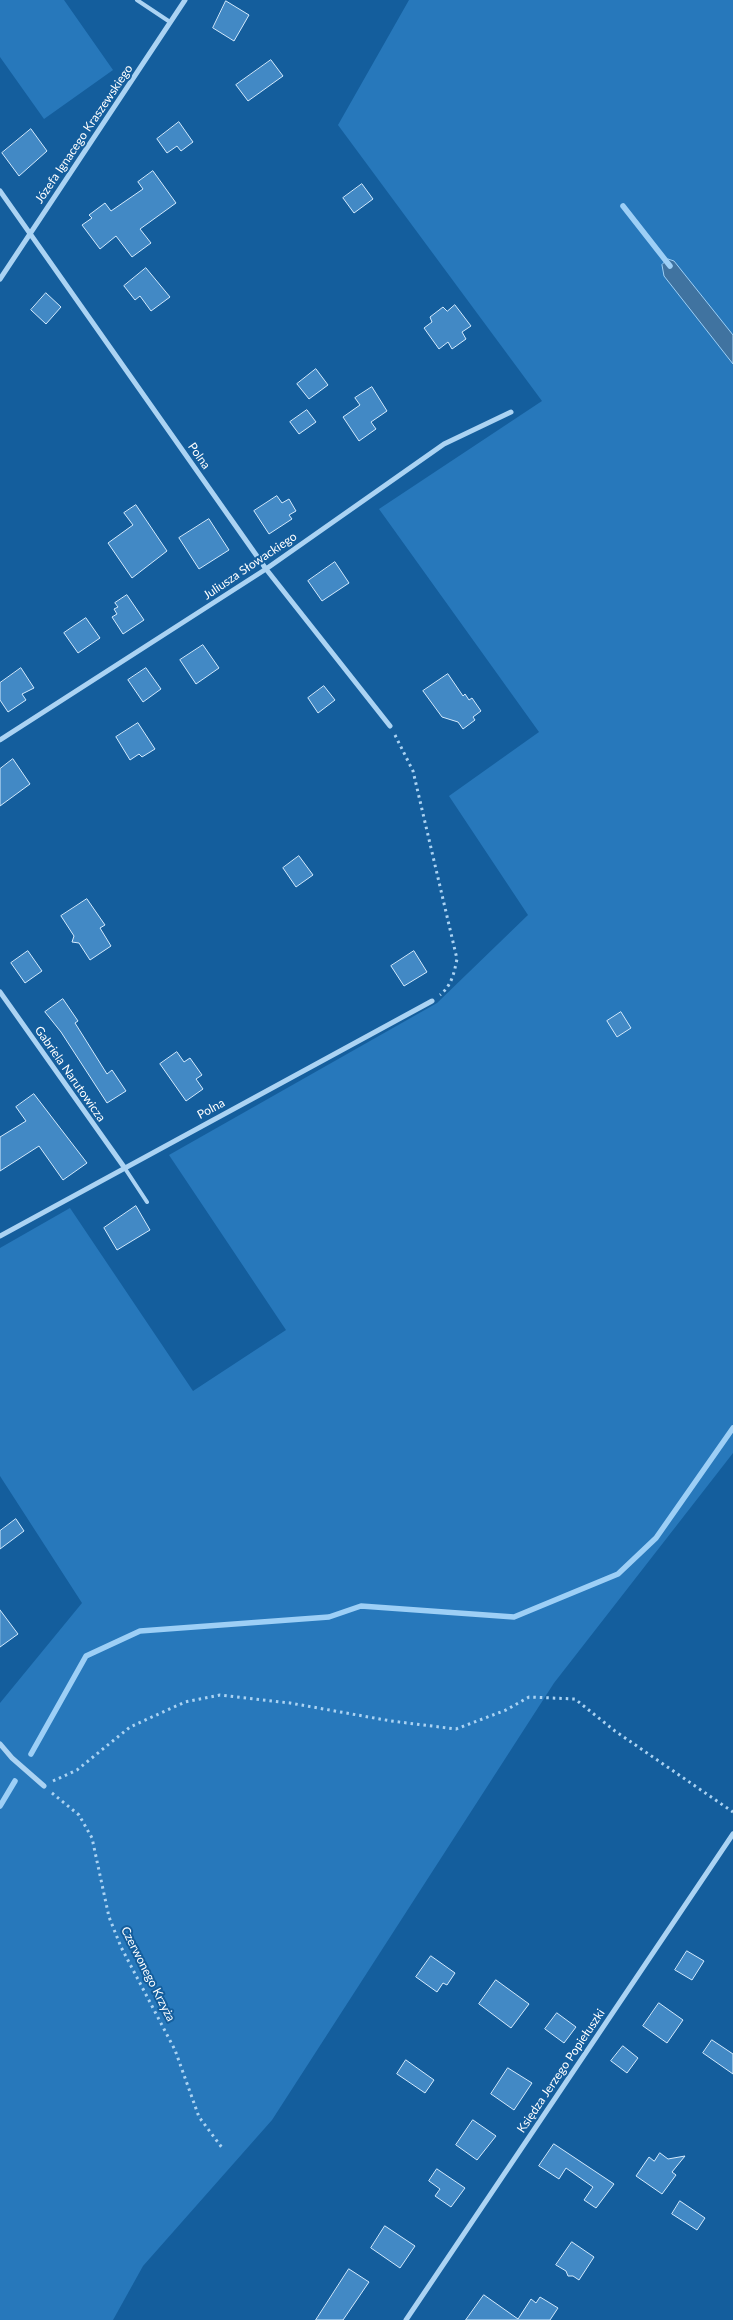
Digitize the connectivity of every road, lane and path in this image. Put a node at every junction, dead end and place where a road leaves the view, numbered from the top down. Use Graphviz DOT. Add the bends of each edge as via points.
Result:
graph roads {
  1 [pos="137,0"];
  2 [pos="185,0"];
  3 [pos="170,22"];
  4 [pos="0,191"];
  5 [pos="30,233"];
  6 [pos="0,279"];
  7 [pos="511,412"];
  8 [pos="266,569"];
  9 [pos="390,726"];
  10 [pos="0,740"];
  11 [pos="0,992"];
  12 [pos="432,1001"];
  13 [pos="124,1168"];
  14 [pos="147,1202"];
  15 [pos="0,1236"];
  16 [pos="0,1744"];
  17 [pos="44,1786"];
  18 [pos="733,1812"];
  19 [pos="733,1834"];
  20 [pos="224,2149"];
  21 [pos="406,2320"];
  1 -- 3 [label="lane"];
  2 -- 3 [label="street, Józefa Ignacego Kraszewskiego"];
  3 -- 5 [label="street, Józefa Ignacego Kraszewskiego"];
  4 -- 5 [label="street, Polna"];
  5 -- 6 [label="street, Józefa Ignacego Kraszewskiego"];
  5 -- 8 [label="street, Polna"];
  7 -- 8 [label="street, Juliusza Słowackiego" via="444,444"];
  8 -- 9 [label="street, Polna"];
  8 -- 10 [label="street, Juliusza Słowackiego"];
  9 -- 12 [label="path" via="413,771 456,959 447,989"];
  11 -- 13 [label="street, Gabriela Narutowicza"];
  12 -- 13 [label="street, Polna"];
  13 -- 14 [label="lane"];
  13 -- 15 [label="street, Polna"];
  16 -- 17 [label="street"];
  17 -- 18 [label="path" via="77,1770 130,1727 185,1702 220,1695 456,1729 506,1710 529,1697 575,1699 614,1731"];
  17 -- 20 [label="path, Czerwonego Krzyża" via="79,1815 92,1838 109,1917 121,1948 175,2050 200,2117"];
  19 -- 21 [label="street, Księdza Jerzego Popiełuszki"];
}
